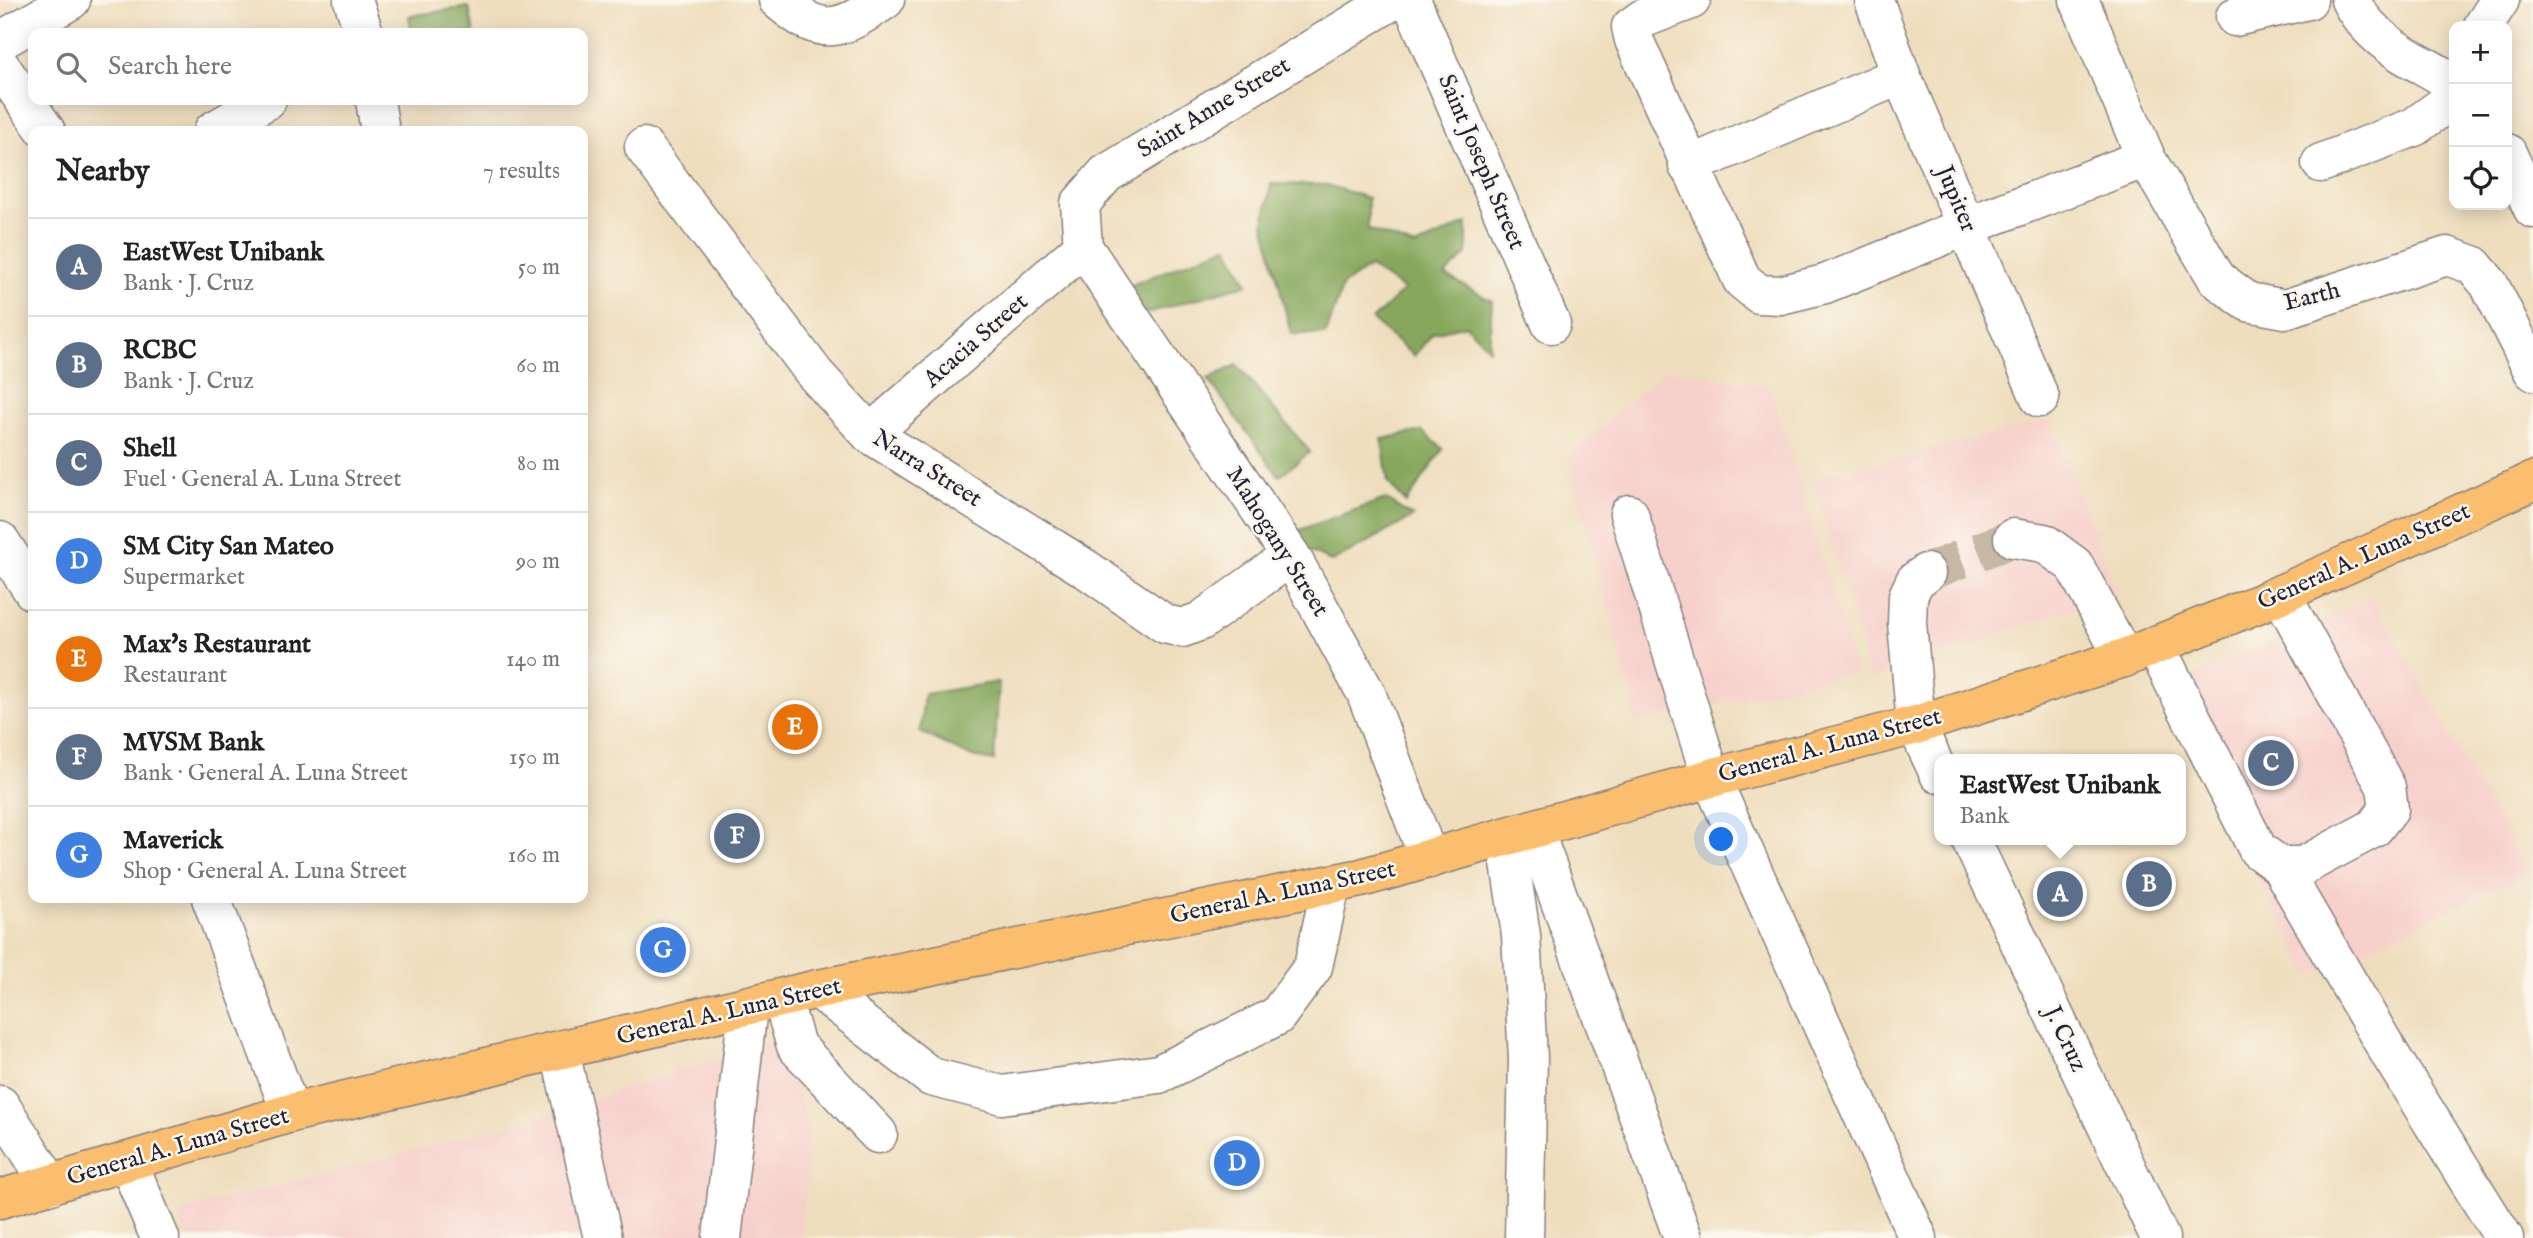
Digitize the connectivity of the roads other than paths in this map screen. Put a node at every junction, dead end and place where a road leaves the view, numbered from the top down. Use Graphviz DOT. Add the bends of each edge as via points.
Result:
graph roads {
  1 [pos="71,0"];
  2 [pos="353,0"];
  3 [pos="885,0"];
  4 [pos="1393,0"];
  5 [pos="1411,0"];
  6 [pos="1692,0"];
  7 [pos="1874,0"];
  8 [pos="2079,0"];
  9 [pos="2308,0"];
  10 [pos="2350,0"];
  11 [pos="2500,0"];
  12 [pos="789,9"];
  13 [pos="2235,17"];
  14 [pos="2486,21"];
  15 [pos="362,28"];
  16 [pos="0,41"];
  17 [pos="0,66"];
  18 [pos="1901,75"];
  19 [pos="2449,81"];
  20 [pos="2451,84"];
  21 [pos="258,105"];
  22 [pos="376,105"];
  23 [pos="42,126"];
  24 [pos="222,126"];
  25 [pos="379,126"];
  26 [pos="644,147"];
  27 [pos="2146,158"];
  28 [pos="2321,163"];
  29 [pos="2512,164"];
  30 [pos="1688,166"];
  31 [pos="2533,209"];
  32 [pos="1967,226"];
  33 [pos="1083,247"];
  34 [pos="1551,324"];
  35 [pos="2533,371"];
  36 [pos="2040,398"];
  37 [pos="870,434"];
  38 [pos="2533,481"];
  39 [pos="1629,514"];
  40 [pos="2013,538"];
  41 [pos="0,541"];
  42 [pos="1291,556"];
  43 [pos="1926,573"];
  44 [pos="28,583"];
  45 [pos="2281,594"];
  46 [pos="2140,652"];
  47 [pos="1916,725"];
  48 [pos="1934,763"];
  49 [pos="1711,778"];
  50 [pos="1520,833"];
  51 [pos="1973,845"];
  52 [pos="1429,859"];
  53 [pos="2280,866"];
  54 [pos="1331,885"];
  55 [pos="213,903"];
  56 [pos="783,998"];
  57 [pos="560,1052"];
  58 [pos="0,1105"];
  59 [pos="291,1113"];
  60 [pos="878,1134"];
  61 [pos="128,1162"];
  62 [pos="51,1185"];
  63 [pos="0,1199"];
  64 [pos="160,1238"];
  65 [pos="603,1238"];
  66 [pos="722,1238"];
  67 [pos="1524,1238"];
  68 [pos="1683,1238"];
  69 [pos="1917,1238"];
  70 [pos="2160,1238"];
  71 [pos="2504,1238"];
  1 -- 16 [label="street"];
  2 -- 15 [label="street"];
  3 -- 12 [label="street" via="851,24 823,27"];
  4 -- 33 [label="street, Saint Anne Street" via="1106,174 1080,204"];
  5 -- 34 [label="street, Saint Joseph Street"];
  6 -- 30 [label="street" via="1631,27"];
  7 -- 18 [label="street, Jupiter"];
  8 -- 27 [label="street, Earth"];
  9 -- 13 [label="street"];
  10 -- 19 [label="street" via="2378,36"];
  11 -- 14 [label="street"];
  17 -- 23 [label="street"];
  18 -- 30 [label="street"];
  18 -- 32 [label="street, Jupiter"];
  20 -- 28 [label="street" via="2414,127"];
  21 -- 24 [label="street"];
  22 -- 25 [label="street"];
  26 -- 37 [label="street, Narra Street" via="815,374"];
  27 -- 32 [label="street"];
  27 -- 35 [label="street, Earth" via="2217,279 2248,302 2285,309 2447,256 2473,265 2490,284"];
  29 -- 31 [label="street"];
  30 -- 32 [label="street" via="1742,280 1759,294 1780,295 1825,284"];
  32 -- 36 [label="street, Jupiter"];
  33 -- 37 [label="street, Acacia Street"];
  33 -- 42 [label="street, Mahogany Street"];
  37 -- 42 [label="street, Narra Street" via="1165,624 1182,628 1201,621"];
  38 -- 45 [label="main road, General A. Luna Street"];
  39 -- 49 [label="street"];
  40 -- 46 [label="street" via="2044,544 2074,565"];
  41 -- 44 [label="street"];
  42 -- 52 [label="street, Mahogany Street" via="1366,693"];
  43 -- 47 [label="street" via="1915,581 1908,596"];
  45 -- 46 [label="main road, General A. Luna Street"];
  45 -- 53 [label="street" via="2386,787 2389,808 2374,828 2351,841 2303,866"];
  46 -- 47 [label="main road, General A. Luna Street"];
  46 -- 53 [label="street" via="2258,850"];
  47 -- 48 [label="street"];
  47 -- 49 [label="main road, General A. Luna Street"];
  49 -- 50 [label="main road, General A. Luna Street"];
  49 -- 69 [label="street"];
  50 -- 52 [label="main road, General A. Luna Street"];
  50 -- 67 [label="street" via="1528,1058"];
  50 -- 68 [label="street"];
  51 -- 70 [label="street, J. Cruz"];
  52 -- 54 [label="main road, General A. Luna Street"];
  53 -- 71 [label="street"];
  54 -- 56 [label="main road, General A. Luna Street"];
  54 -- 56 [label="street" via="1313,967 1277,1016 1159,1074 1002,1095 931,1077"];
  55 -- 59 [label="street"];
  56 -- 57 [label="main road, General A. Luna Street"];
  56 -- 60 [label="street" via="796,1046"];
  56 -- 66 [label="street"];
  57 -- 59 [label="main road, General A. Luna Street"];
  57 -- 65 [label="street"];
  58 -- 62 [label="street"];
  59 -- 61 [label="main road, General A. Luna Street"];
  61 -- 62 [label="main road, General A. Luna Street"];
  61 -- 64 [label="street"];
  62 -- 63 [label="main road, General A. Luna Street"];
}
